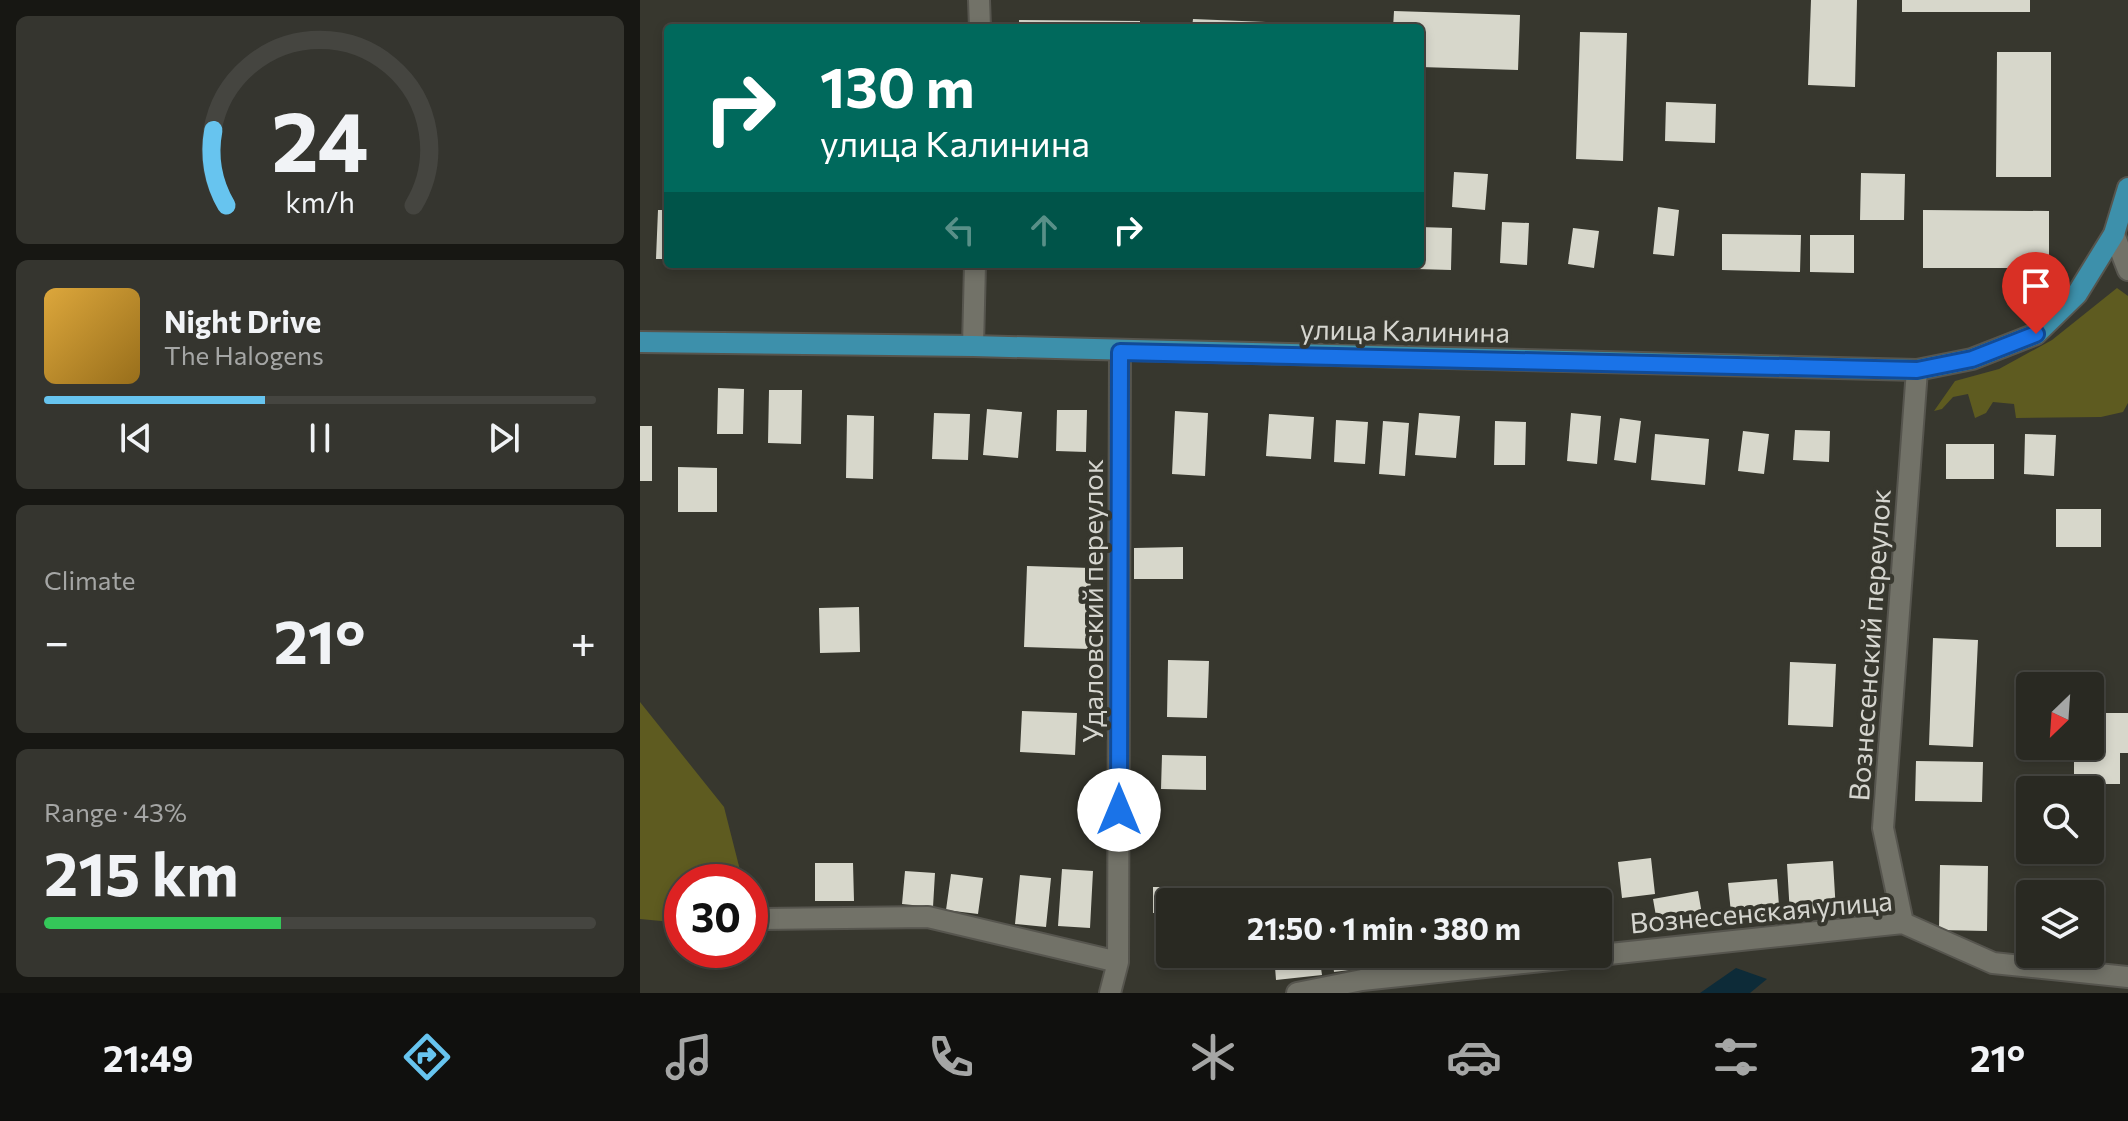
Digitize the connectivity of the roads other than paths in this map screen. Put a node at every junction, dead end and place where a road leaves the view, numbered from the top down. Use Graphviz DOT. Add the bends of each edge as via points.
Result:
graph roads {
  1 [pos="979,0"];
  2 [pos="980,24"];
  3 [pos="2128,188"];
  4 [pos="2114,234"];
  5 [pos="975,268"];
  6 [pos="2128,270"];
  7 [pos="640,342"];
  8 [pos="973,346"];
  9 [pos="1120,352"];
  10 [pos="1917,370"];
  11 [pos="768,919"];
  12 [pos="1903,923"];
  13 [pos="1118,962"];
  14 [pos="2128,977"];
  15 [pos="1110,993"];
  16 [pos="1297,993"];
  1 -- 2 [label="street"];
  3 -- 4 [label="main road, улица Калинина"];
  4 -- 6 [label="street"];
  4 -- 10 [label="main road, улица Калинина" via="2077,294 2036,334 1972,359"];
  5 -- 8 [label="street"];
  7 -- 8 [label="main road, улица Калинина"];
  8 -- 9 [label="main road, улица Калинина"];
  9 -- 10 [label="main road, улица Калинина"];
  9 -- 13 [label="street, Удаловский переулок"];
  10 -- 12 [label="street, Вознесенский переулок" via="1883,828"];
  11 -- 13 [label="street" via="928,917"];
  12 -- 14 [label="street, Вознесенская улица" via="1993,963"];
  12 -- 16 [label="street, Вознесенская улица" via="1362,980"];
  13 -- 15 [label="street, Удаловский переулок"];
}
